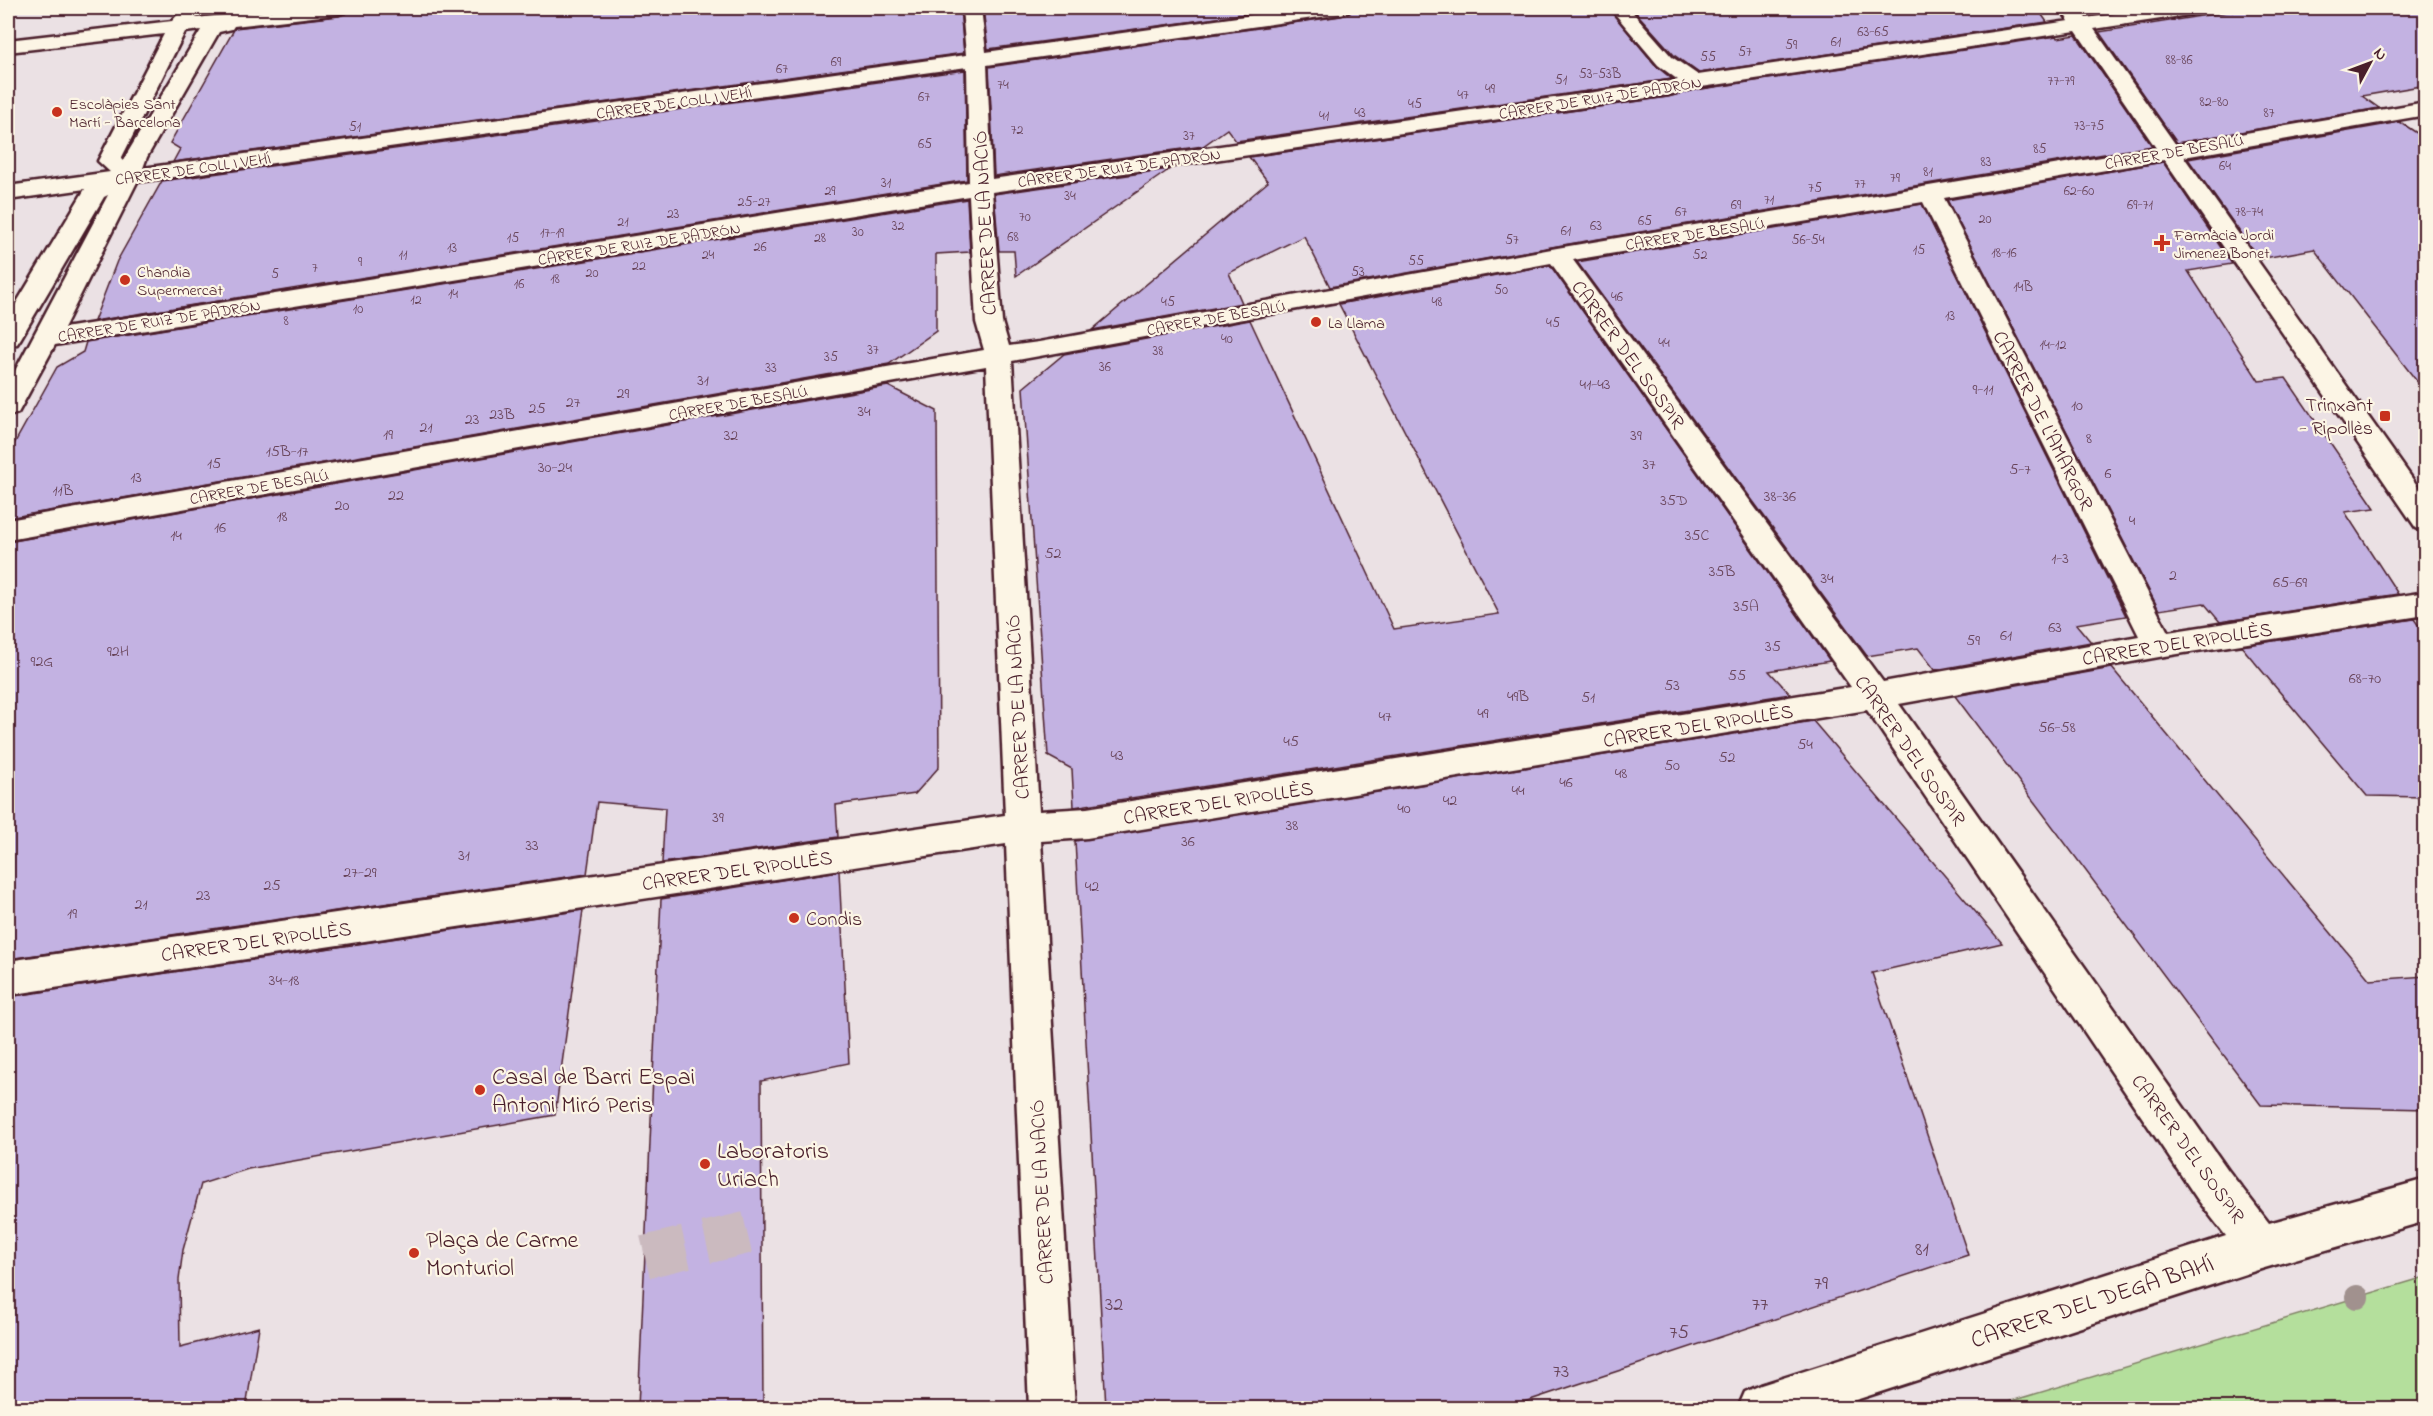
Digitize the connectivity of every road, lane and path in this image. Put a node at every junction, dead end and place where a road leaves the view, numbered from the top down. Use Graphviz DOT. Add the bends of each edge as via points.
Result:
graph roads {
  1 [pos="192,8"];
  2 [pos="338,8"];
  3 [pos="971,8"];
  4 [pos="1341,8"];
  5 [pos="1619,8"];
  6 [pos="2194,8"];
  7 [pos="2076,16"];
  8 [pos="225,25"];
  9 [pos="178,26"];
  10 [pos="8,46"];
  11 [pos="977,60"];
  12 [pos="1694,82"];
  13 [pos="2426,108"];
  14 [pos="2170,152"];
  15 [pos="129,176"];
  16 [pos="981,187"];
  17 [pos="8,193"];
  18 [pos="1930,194"];
  19 [pos="1557,255"];
  20 [pos="8,338"];
  21 [pos="46,339"];
  22 [pos="999,355"];
  23 [pos="8,407"];
  24 [pos="2426,521"];
  25 [pos="8,530"];
  26 [pos="2426,603"];
  27 [pos="2159,645"];
  28 [pos="1874,696"];
  29 [pos="1023,827"];
  30 [pos="8,978"];
  31 [pos="2426,1200"];
  32 [pos="2261,1247"];
  33 [pos="1052,1408"];
  34 [pos="1761,1408"];
  1 -- 9 [label="street"];
  2 -- 9 [label="street"];
  3 -- 11 [label="street, CARRER DE LA NACIÓ"];
  4 -- 11 [label="street, CARRER DE COLL I VEHÍ"];
  5 -- 12 [label="street" via="1665,61"];
  6 -- 7 [label="street, CARRER DE RUIZ DE PADRÓN"];
  7 -- 12 [label="street, CARRER DE RUIZ DE PADRÓN"];
  7 -- 14 [label="street"];
  8 -- 15 [label="street" via="212,28 136,157"];
  9 -- 10 [label="street"];
  9 -- 15 [label="street" via="109,161"];
  11 -- 15 [label="street, CARRER DE COLL I VEHÍ"];
  11 -- 16 [label="street, CARRER DE LA NACIÓ"];
  12 -- 16 [label="street, CARRER DE RUIZ DE PADRÓN" via="1668,89"];
  13 -- 14 [label="street, CARRER DE BESALÚ"];
  14 -- 18 [label="street, CARRER DE BESALÚ"];
  14 -- 24 [label="street"];
  15 -- 17 [label="street, CARRER DE COLL I VEHÍ"];
  15 -- 20 [label="street" via="95,192"];
  15 -- 21 [label="street"];
  16 -- 21 [label="street, CARRER DE RUIZ DE PADRÓN"];
  16 -- 22 [label="street, CARRER DE LA NACIÓ" via="989,322"];
  18 -- 19 [label="street, CARRER DE BESALÚ"];
  18 -- 27 [label="street, CARRER DE L'AMARGOR"];
  19 -- 22 [label="street, CARRER DE BESALÚ"];
  19 -- 28 [label="street, CARRER DEL SOSPIR"];
  21 -- 23 [label="street"];
  22 -- 25 [label="street, CARRER DE BESALÚ"];
  22 -- 29 [label="street, CARRER DE LA NACIÓ"];
  26 -- 27 [label="street, CARRER DEL RIPOLLÈS"];
  27 -- 28 [label="street, CARRER DEL RIPOLLÈS"];
  28 -- 29 [label="street, CARRER DEL RIPOLLÈS" via="1087,823"];
  28 -- 32 [label="street, CARRER DEL SOSPIR" via="2213,1185"];
  29 -- 30 [label="street, CARRER DEL RIPOLLÈS"];
  29 -- 33 [label="street, CARRER DE LA NACIÓ"];
  31 -- 32 [label="street, CARRER DEL DEGÀ BAHÍ"];
  32 -- 34 [label="street, CARRER DEL DEGÀ BAHÍ"];
}
